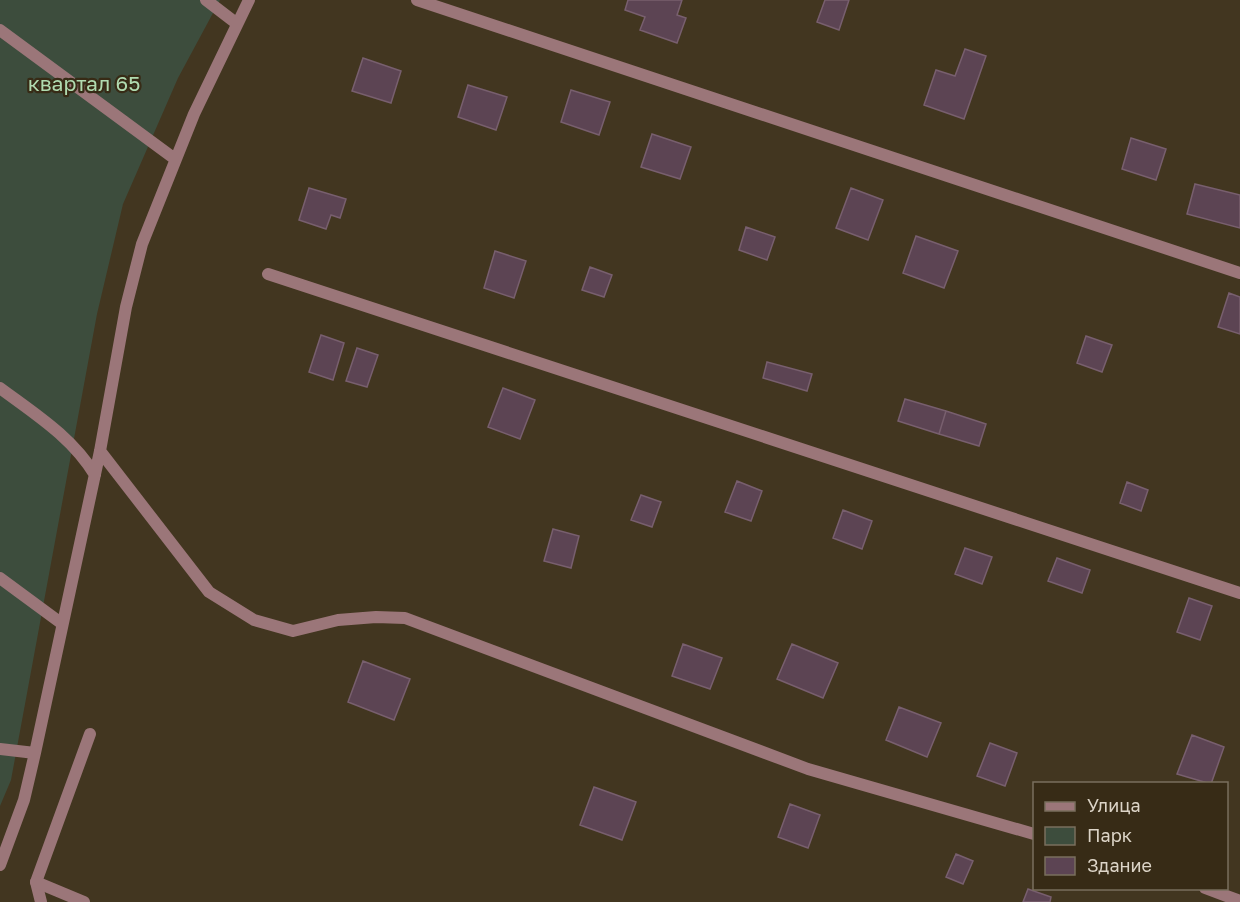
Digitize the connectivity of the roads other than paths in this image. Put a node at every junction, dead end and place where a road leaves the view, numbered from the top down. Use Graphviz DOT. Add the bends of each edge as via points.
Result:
graph roads {
  1 [pos="206,0"];
  2 [pos="249,0"];
  3 [pos="417,0"];
  4 [pos="236,23"];
  5 [pos="0,30"];
  6 [pos="175,159"];
  7 [pos="1240,273"];
  8 [pos="268,274"];
  9 [pos="0,388"];
  10 [pos="100,451"];
  11 [pos="95,474"];
  12 [pos="0,578"];
  13 [pos="1240,593"];
  14 [pos="61,623"];
  15 [pos="90,734"];
  16 [pos="0,749"];
  17 [pos="35,753"];
  18 [pos="1033,833"];
  19 [pos="0,865"];
  20 [pos="36,882"];
  21 [pos="1210,890"];
  22 [pos="1240,901"];
  23 [pos="41,902"];
  24 [pos="84,902"];
  1 -- 4 [label="street"];
  2 -- 4 [label="street"];
  3 -- 7 [label="street"];
  4 -- 6 [label="street"];
  5 -- 6 [label="street"];
  6 -- 10 [label="street" via="142,244"];
  8 -- 13 [label="street"];
  9 -- 11 [label="street" via="62,434"];
  10 -- 11 [label="street"];
  10 -- 18 [label="street" via="209,592 254,620 293,631 338,620 405,618 808,769"];
  11 -- 14 [label="street"];
  12 -- 14 [label="street"];
  14 -- 17 [label="street"];
  15 -- 20 [label="street"];
  16 -- 17 [label="street"];
  17 -- 19 [label="street" via="24,800"];
  20 -- 23 [label="street"];
  20 -- 24 [label="street"];
  21 -- 22 [label="street"];
}
